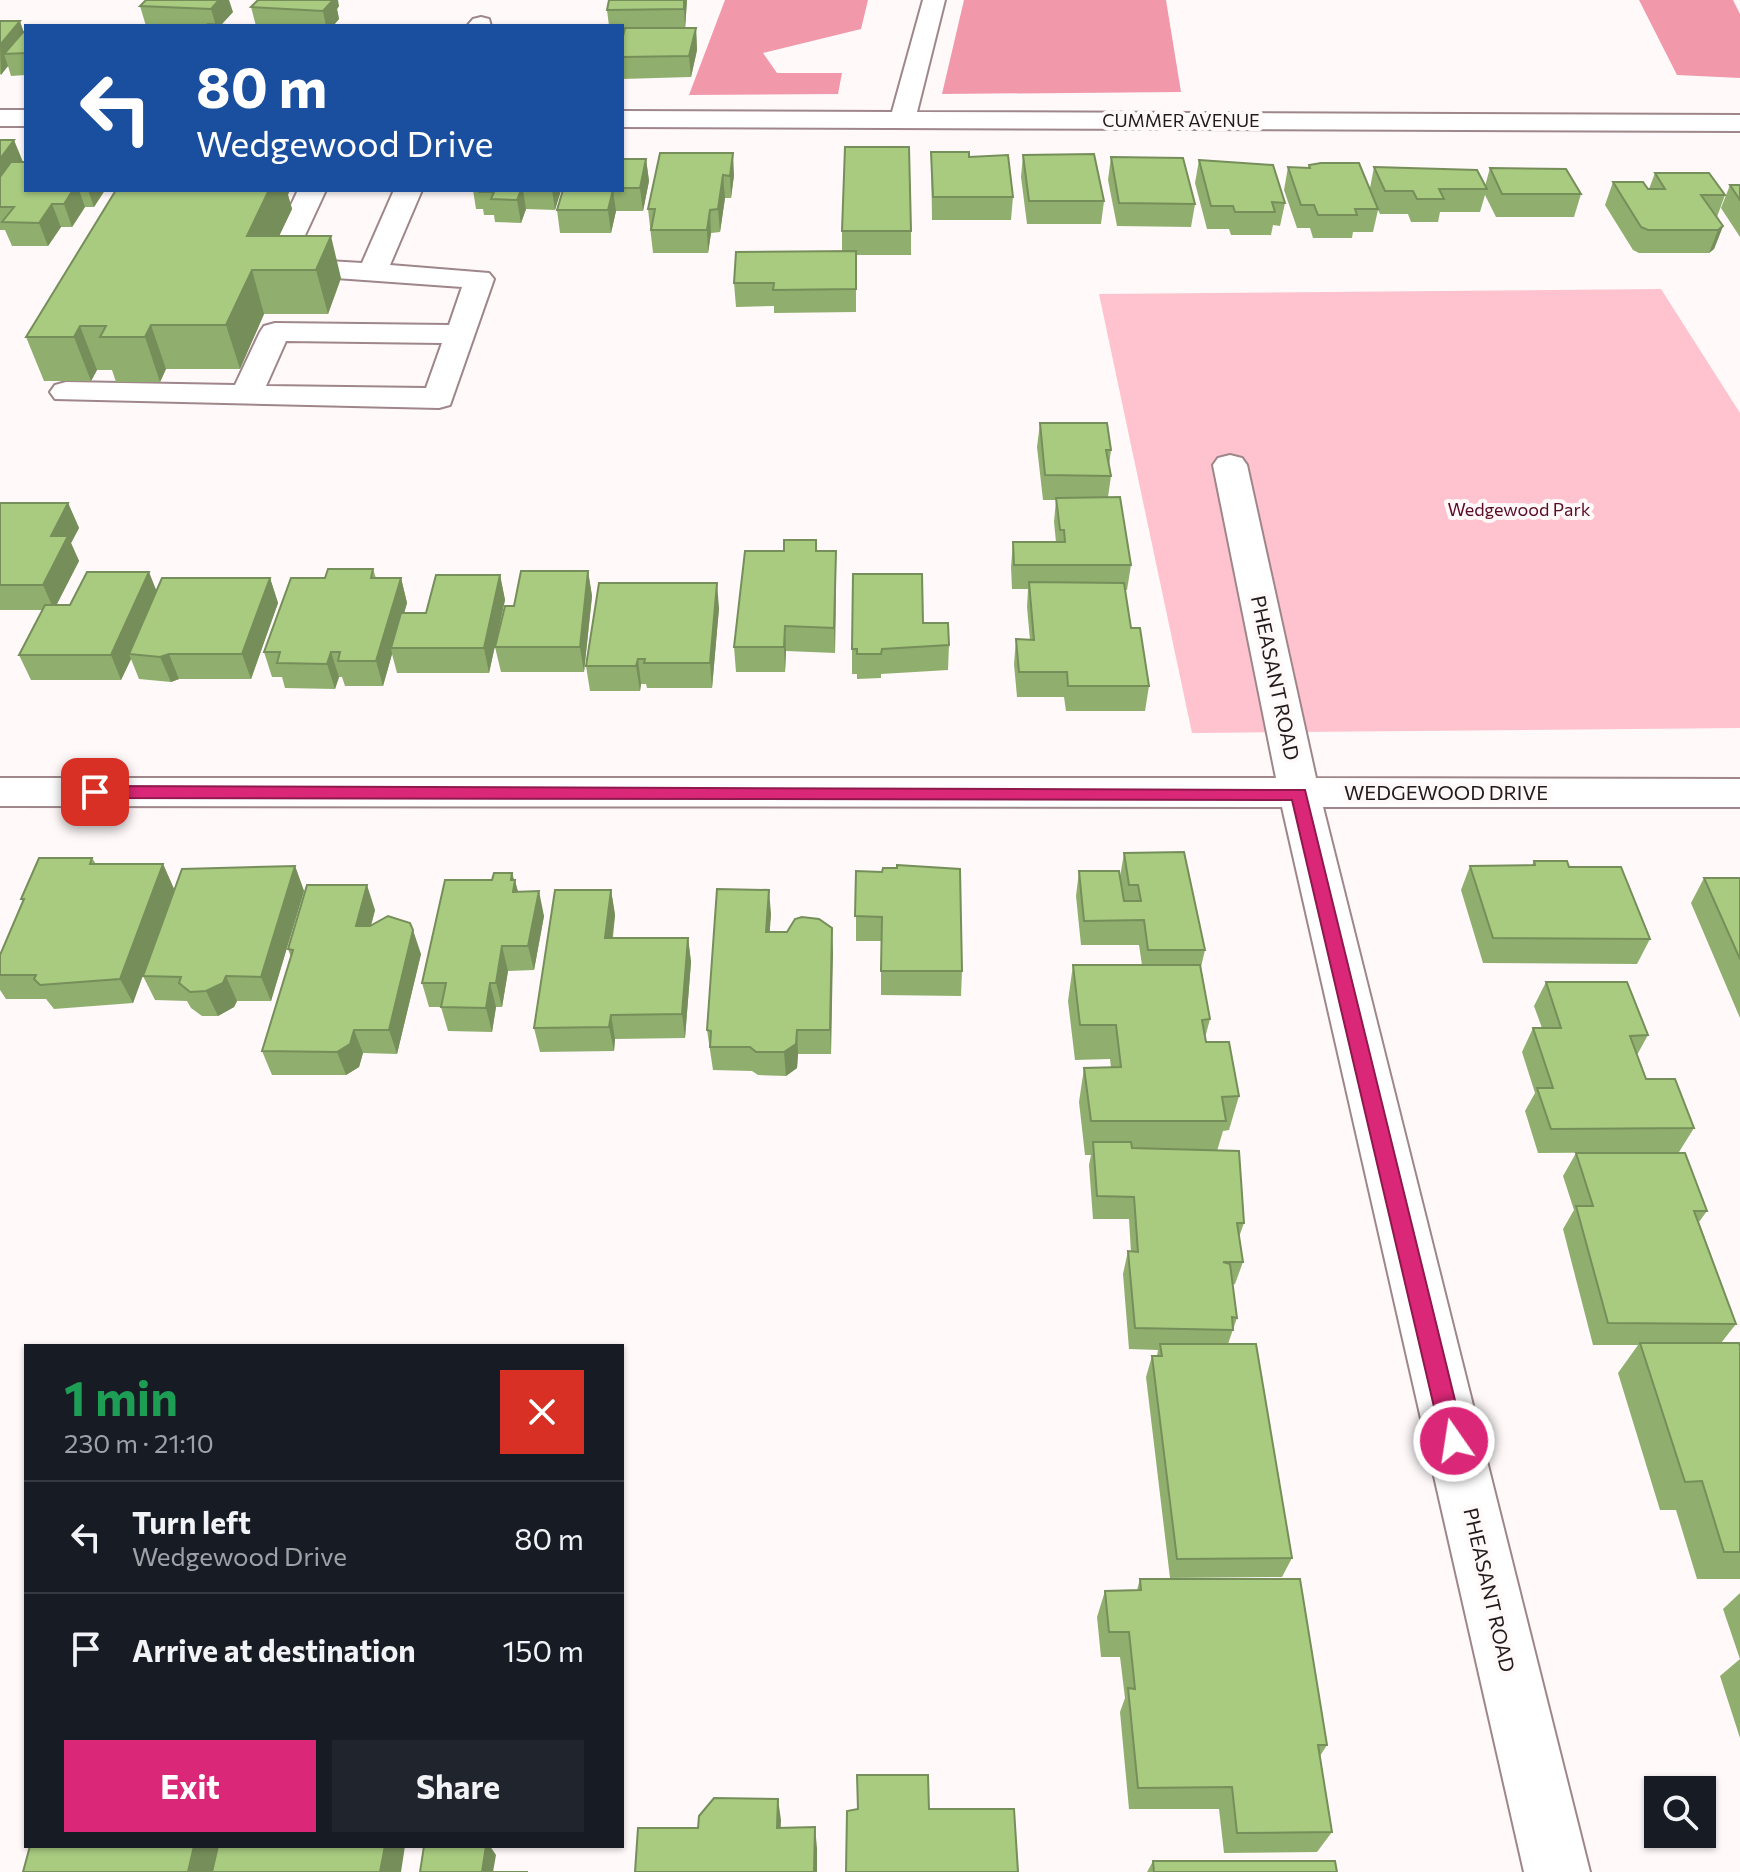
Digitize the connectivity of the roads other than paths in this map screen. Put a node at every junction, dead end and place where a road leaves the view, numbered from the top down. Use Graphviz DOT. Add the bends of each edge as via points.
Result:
graph roads {
  1 [pos="934,0"];
  2 [pos="0,118"];
  3 [pos="24,118"];
  4 [pos="624,119"];
  5 [pos="904,119"];
  6 [pos="1740,123"];
  7 [pos="311,192"];
  8 [pos="407,192"];
  9 [pos="373,272"];
  10 [pos="460,334"];
  11 [pos="66,392"];
  12 [pos="246,395"];
  13 [pos="1230,465"];
  14 [pos="0,792"];
  15 [pos="1740,793"];
  16 [pos="1299,794"];
  17 [pos="1557,1872"];
  1 -- 5 [label="street"];
  2 -- 3 [label="street"];
  4 -- 5 [label="street, CUMMER AVENUE"];
  5 -- 6 [label="street, CUMMER AVENUE"];
  7 -- 9 [label="street" via="276,267"];
  8 -- 9 [label="street"];
  9 -- 10 [label="street" via="479,279"];
  10 -- 12 [label="street" via="275,332"];
  10 -- 12 [label="street" via="439,398"];
  11 -- 12 [label="street"];
  13 -- 16 [label="street, PHEASANT ROAD"];
  14 -- 16 [label="street, WEDGEWOOD DRIVE"];
  15 -- 16 [label="street, WEDGEWOOD DRIVE"];
  16 -- 17 [label="street, PHEASANT ROAD"];
}
